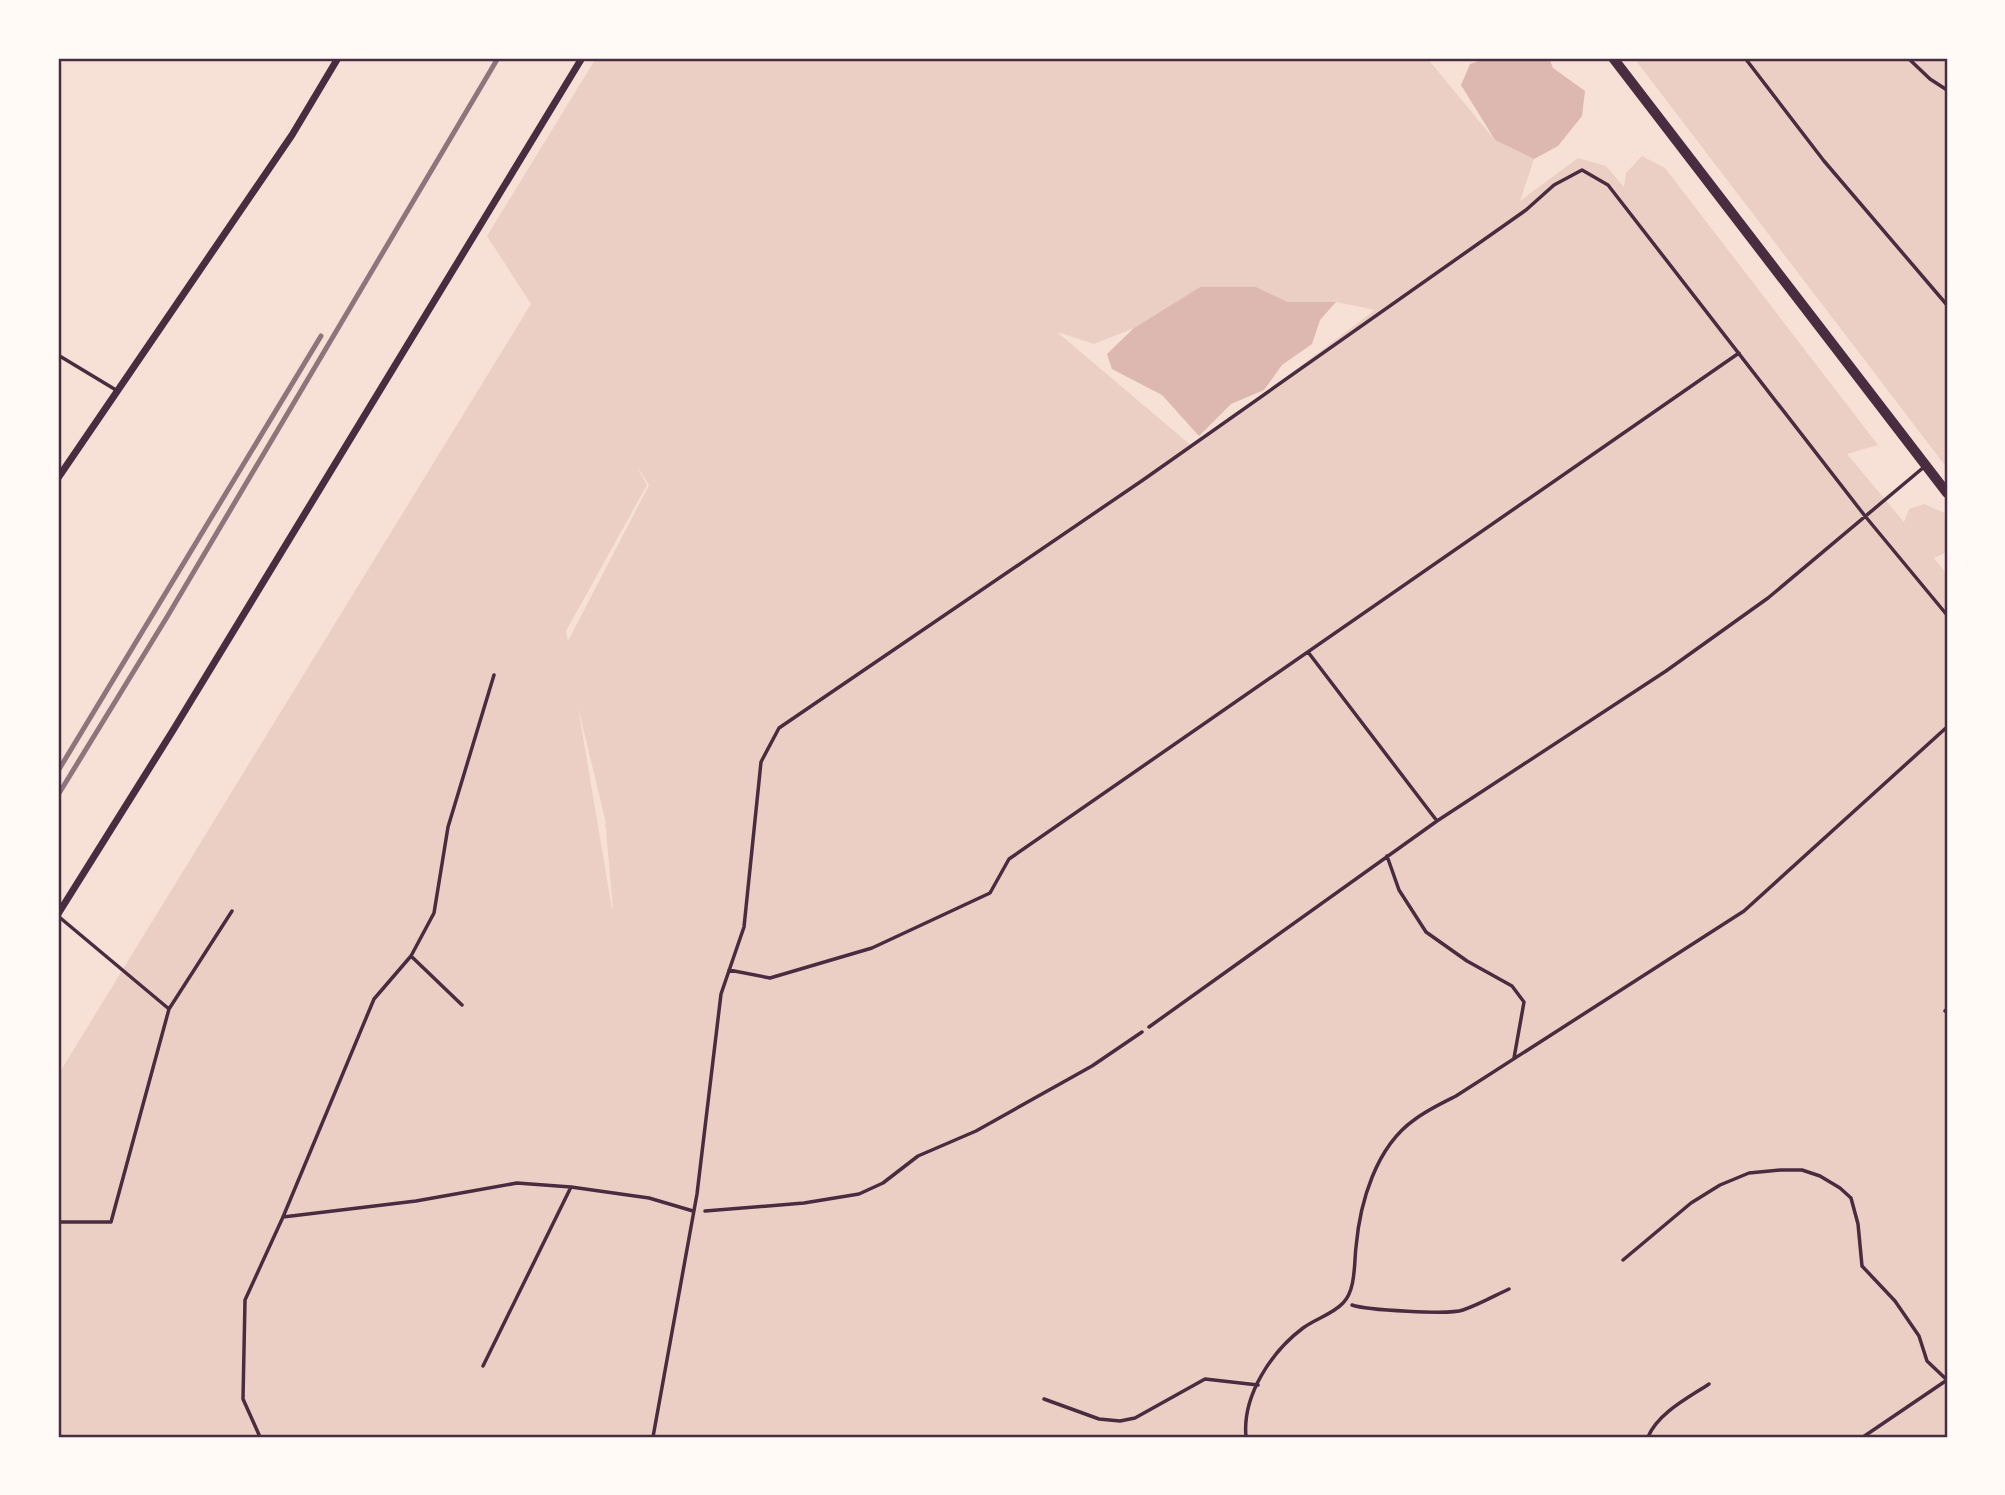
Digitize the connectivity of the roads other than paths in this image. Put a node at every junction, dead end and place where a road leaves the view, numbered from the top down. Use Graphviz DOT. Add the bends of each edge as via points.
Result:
graph roads {
  1 [pos="338,58"];
  2 [pos="582,58"];
  3 [pos="1613,58"];
  4 [pos="1908,58"];
  5 [pos="1947,90"];
  6 [pos="1739,353"];
  7 [pos="58,355"];
  8 [pos="117,391"];
  9 [pos="1927,465"];
  10 [pos="58,478"];
  11 [pos="1947,493"];
  12 [pos="1865,516"];
  13 [pos="1947,615"];
  14 [pos="1308,652"];
  15 [pos="494,675"];
  16 [pos="1947,727"];
  17 [pos="1437,821"];
  18 [pos="1387,856"];
  19 [pos="232,911"];
  20 [pos="58,915"];
  21 [pos="411,956"];
  22 [pos="729,970"];
  23 [pos="462,1006"];
  24 [pos="169,1009"];
  25 [pos="1149,1027"];
  26 [pos="1514,1058"];
  27 [pos="571,1187"];
  28 [pos="693,1211"];
  29 [pos="283,1216"];
  30 [pos="58,1222"];
  31 [pos="1623,1260"];
  32 [pos="483,1366"];
  33 [pos="1709,1384"];
  34 [pos="1258,1385"];
  35 [pos="1045,1399"];
  36 [pos="260,1437"];
  37 [pos="653,1437"];
  38 [pos="1246,1437"];
  39 [pos="1648,1437"];
  40 [pos="1863,1437"];
  1 -- 8 [label="street" via="292,135"];
  2 -- 20 [label="street"];
  3 -- 9 [label="street"];
  4 -- 5 [label="lane"];
  6 -- 12 [label="lane"];
  6 -- 14 [label="lane"];
  6 -- 22 [label="lane" via="1608,185 1582,170 1554,185 1515,218 1143,480 779,728 761,762 744,927"];
  7 -- 8 [label="lane"];
  8 -- 10 [label="street"];
  9 -- 11 [label="street"];
  9 -- 12 [label="lane"];
  12 -- 13 [label="lane"];
  12 -- 17 [label="lane" via="1768,597 1666,671"];
  14 -- 17 [label="lane"];
  14 -- 22 [label="lane" via="1009,859 990,893 873,948 770,978"];
  15 -- 21 [label="lane" via="448,827 434,913"];
  16 -- 26 [label="lane" via="1744,911"];
  17 -- 18 [label="lane"];
  18 -- 25 [label="lane"];
  18 -- 26 [label="lane" via="1399,890 1426,932 1512,986 1524,1002"];
  19 -- 24 [label="lane"];
  20 -- 24 [label="lane"];
  21 -- 23 [label="lane"];
  21 -- 29 [label="lane" via="374,999"];
  22 -- 28 [label="lane" via="721,994"];
  24 -- 30 [label="lane" via="111,1222"];
  26 -- 34 [label="lane" via="1413,1120 1387,1147 1357,1227 1353,1281 1344,1302 1280,1348"];
  27 -- 28 [label="lane" via="649,1198"];
  27 -- 29 [label="lane" via="517,1183 416,1201"];
  27 -- 32 [label="lane"];
  28 -- 37 [label="lane"];
  29 -- 36 [label="lane" via="245,1300 243,1399"];
  31 -- 40 [label="lane" via="1691,1203 1749,1173 1802,1170 1840,1188 1851,1198 1862,1266 1895,1301 1919,1336 1927,1361 1947,1380"];
  33 -- 39 [label="lane" via="1675,1406"];
  34 -- 35 [label="lane" via="1205,1379 1135,1418 1120,1421 1099,1419"];
  34 -- 38 [label="lane" via="1245,1424"];
}
